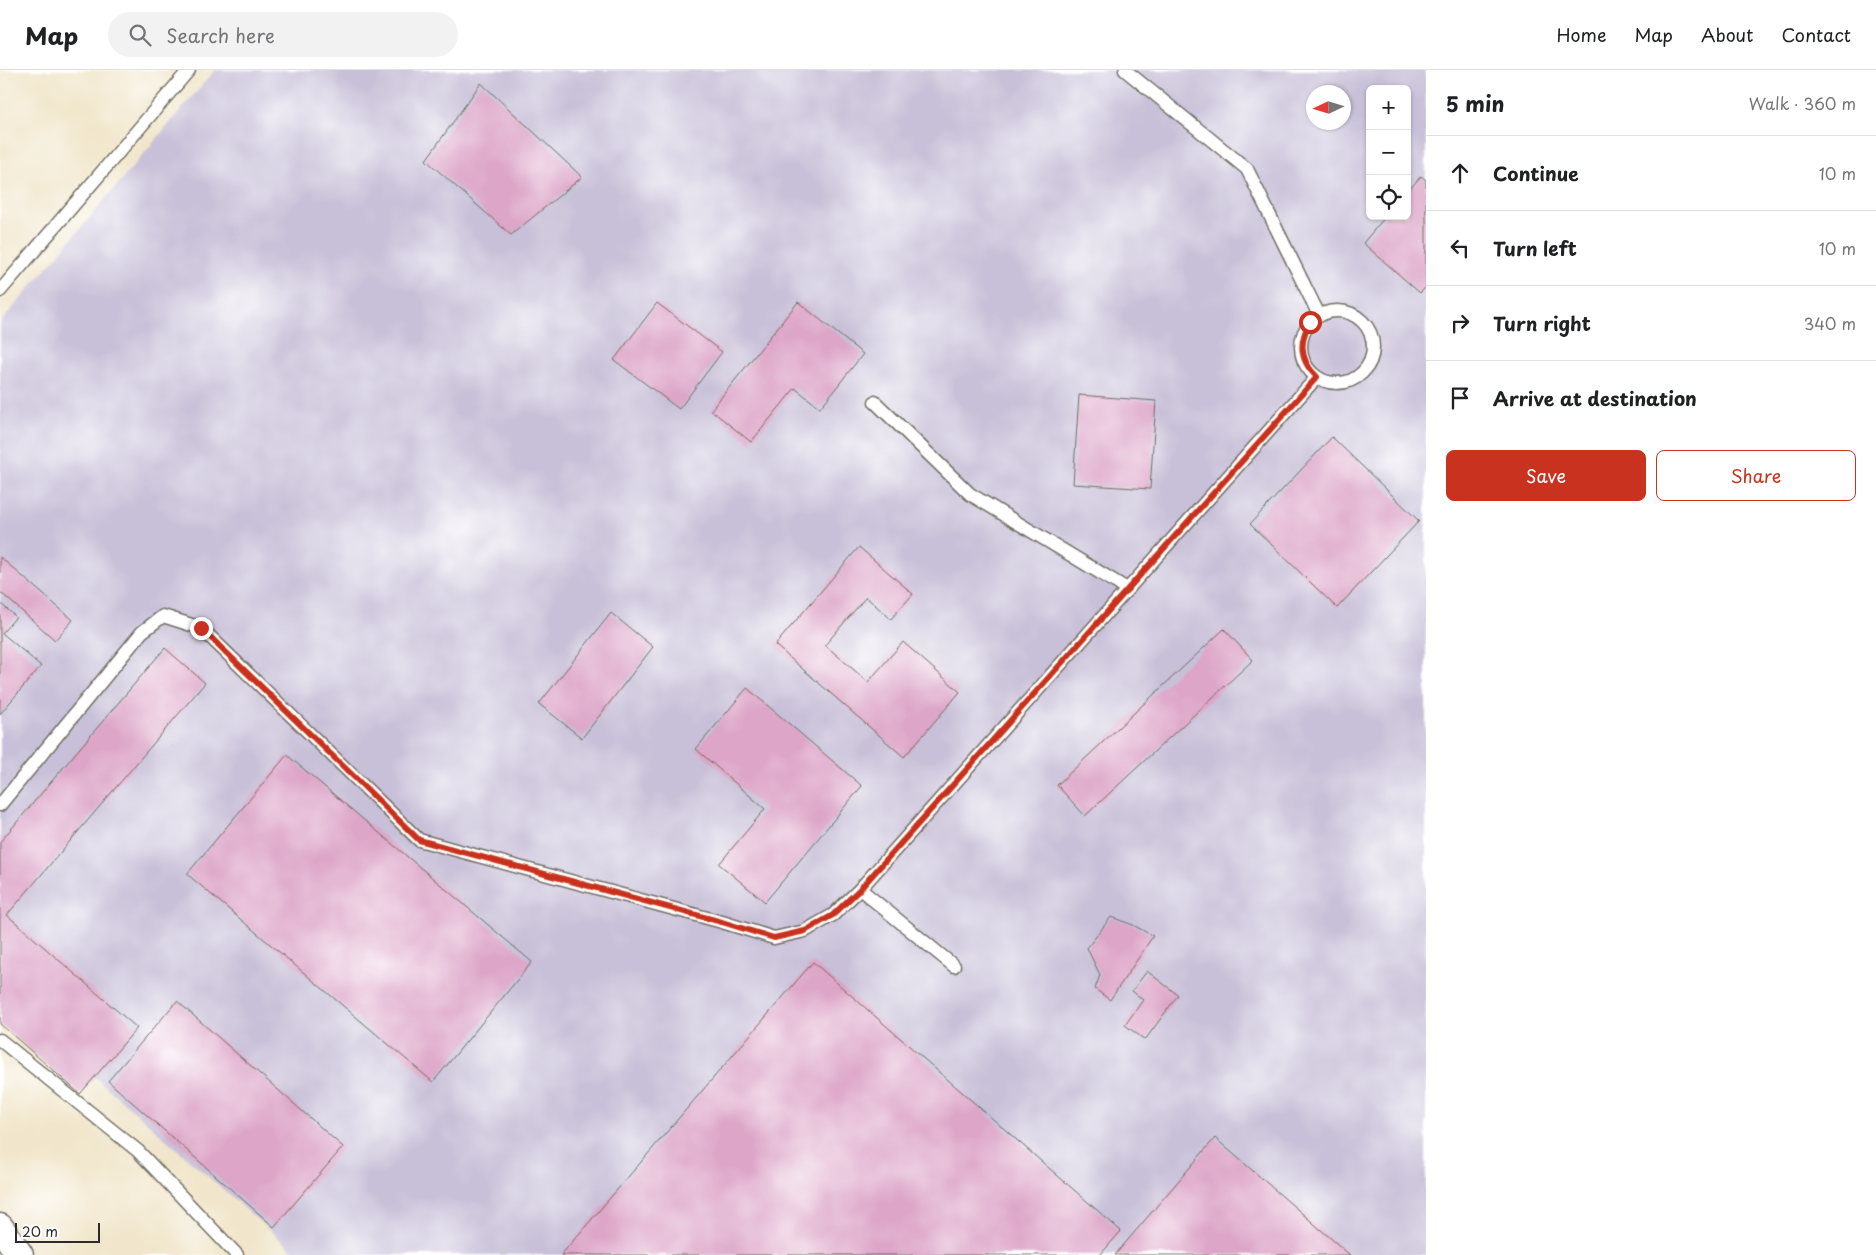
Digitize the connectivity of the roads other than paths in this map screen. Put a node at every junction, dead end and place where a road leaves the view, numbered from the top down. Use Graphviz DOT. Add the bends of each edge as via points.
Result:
graph roads {
  1 [pos="189,70"];
  2 [pos="1126,70"];
  3 [pos="0,291"];
  4 [pos="1320,315"];
  5 [pos="1317,377"];
  6 [pos="875,402"];
  7 [pos="1126,590"];
  8 [pos="0,805"];
  9 [pos="860,889"];
  10 [pos="954,966"];
  11 [pos="0,1040"];
  12 [pos="0,1227"];
  13 [pos="20,1255"];
  14 [pos="237,1255"];
  1 -- 3 [label="lane"];
  2 -- 4 [label="lane" via="1247,170"];
  4 -- 5 [label="lane" via="1310,322 1301,345 1308,369"];
  4 -- 5 [label="lane" via="1330,311 1353,314 1370,330 1374,352 1364,372 1353,380 1341,384"];
  5 -- 7 [label="lane"];
  6 -- 7 [label="lane" via="970,494"];
  7 -- 9 [label="lane"];
  8 -- 9 [label="lane" via="142,632 163,616 201,628 419,840 774,938 805,931 833,915"];
  9 -- 10 [label="lane"];
  11 -- 14 [label="lane" via="138,1151"];
  12 -- 13 [label="street"];
}
